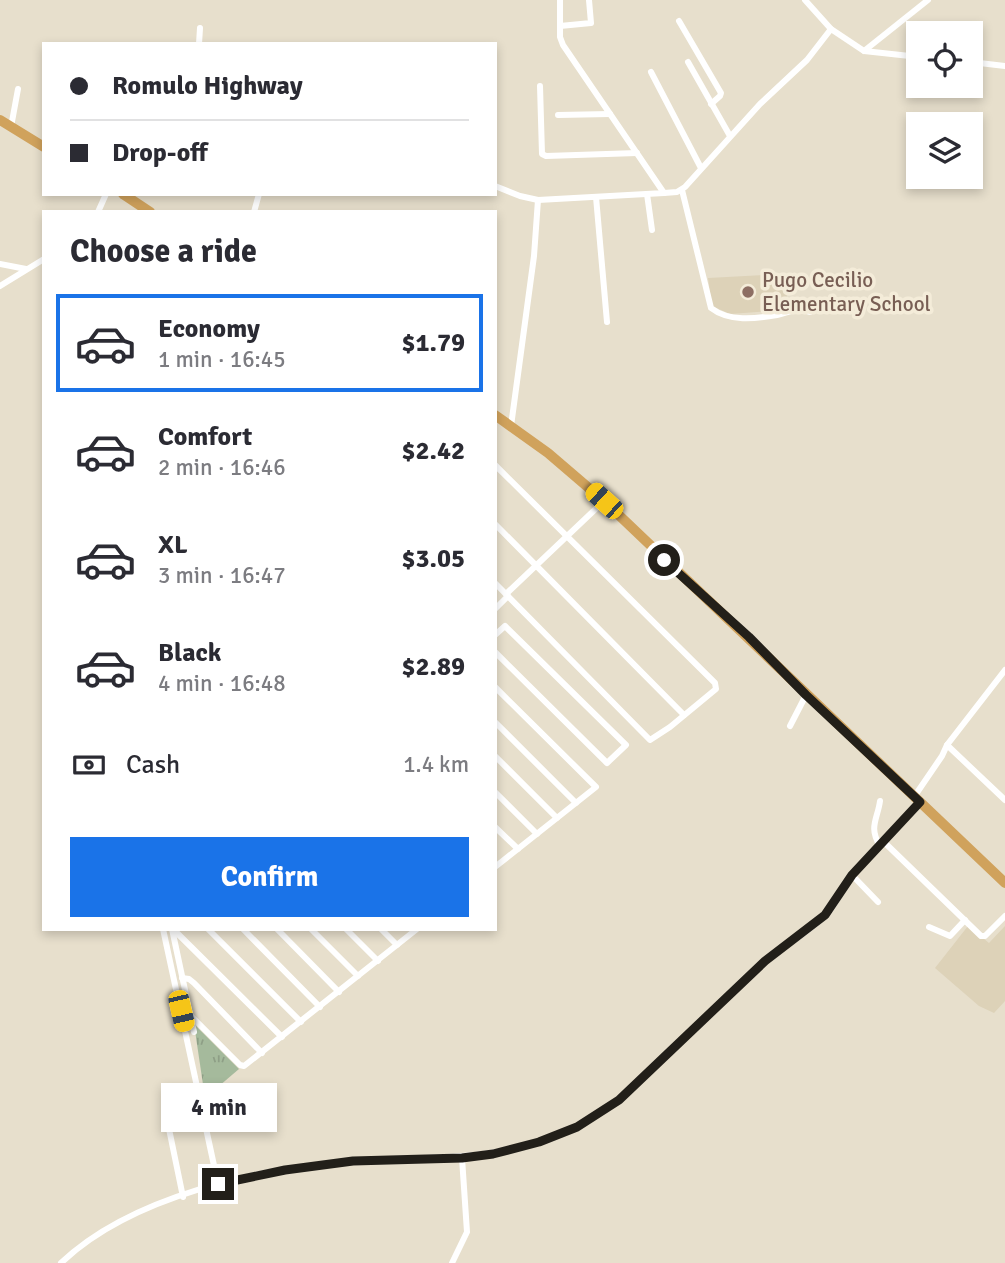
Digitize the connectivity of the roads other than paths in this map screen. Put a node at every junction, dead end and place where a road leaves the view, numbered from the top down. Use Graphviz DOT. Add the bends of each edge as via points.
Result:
graph roads {
  1 [pos="560,0"];
  2 [pos="589,0"];
  3 [pos="805,0"];
  4 [pos="928,0"];
  5 [pos="679,21"];
  6 [pos="560,26"];
  7 [pos="200,27"];
  8 [pos="831,29"];
  9 [pos="199,42"];
  10 [pos="864,51"];
  11 [pos="906,56"];
  12 [pos="688,62"];
  13 [pos="983,63"];
  14 [pos="1005,66"];
  15 [pos="651,72"];
  16 [pos="540,86"];
  17 [pos="18,89"];
  18 [pos="711,104"];
  19 [pos="610,114"];
  20 [pos="558,115"];
  21 [pos="0,120"];
  22 [pos="10,127"];
  23 [pos="730,136"];
  24 [pos="42,145"];
  25 [pos="637,153"];
  26 [pos="701,168"];
  27 [pos="497,187"];
  28 [pos="682,190"];
  29 [pos="663,192"];
  30 [pos="647,194"];
  31 [pos="126,196"];
  32 [pos="596,198"];
  33 [pos="538,200"];
  34 [pos="147,210"];
  35 [pos="652,230"];
  36 [pos="42,260"];
  37 [pos="0,264"];
  38 [pos="26,270"];
  39 [pos="0,286"];
  40 [pos="810,312"];
  41 [pos="607,322"];
  42 [pos="497,416"];
  43 [pos="510,426"];
  44 [pos="497,466"];
  45 [pos="604,501"];
  46 [pos="497,526"];
  47 [pos="568,535"];
  48 [pos="536,565"];
  49 [pos="497,585"];
  50 [pos="507,595"];
  51 [pos="497,607"];
  52 [pos="497,633"];
  53 [pos="497,654"];
  54 [pos="1005,670"];
  55 [pos="497,689"];
  56 [pos="806,695"];
  57 [pos="684,715"];
  58 [pos="497,724"];
  59 [pos="790,726"];
  60 [pos="947,745"];
  61 [pos="497,758"];
  62 [pos="497,794"];
  63 [pos="917,799"];
  64 [pos="1005,800"];
  65 [pos="880,801"];
  66 [pos="576,803"];
  67 [pos="557,818"];
  68 [pos="497,829"];
  69 [pos="537,834"];
  70 [pos="882,844"];
  71 [pos="517,849"];
  72 [pos="497,863"];
  73 [pos="852,875"];
  74 [pos="1005,883"];
  75 [pos="878,902"];
  76 [pos="1005,916"];
  77 [pos="965,920"];
  78 [pos="929,927"];
  79 [pos="163,931"];
  80 [pos="173,931"];
  81 [pos="174,931"];
  82 [pos="210,931"];
  83 [pos="245,931"];
  84 [pos="278,931"];
  85 [pos="313,931"];
  86 [pos="348,931"];
  87 [pos="383,931"];
  88 [pos="414,931"];
  89 [pos="397,945"];
  90 [pos="378,961"];
  91 [pos="358,976"];
  92 [pos="182,978"];
  93 [pos="339,992"];
  94 [pos="320,1007"];
  95 [pos="190,1016"];
  96 [pos="301,1022"];
  97 [pos="194,1032"];
  98 [pos="282,1037"];
  99 [pos="262,1053"];
  100 [pos="168,1124"];
  101 [pos="462,1158"];
  102 [pos="218,1184"];
  103 [pos="183,1197"];
  104 [pos="61,1263"];
  105 [pos="452,1263"];
  1 -- 6 [label="street"];
  2 -- 6 [label="street" via="591,23"];
  3 -- 8 [label="street"];
  4 -- 10 [label="street"];
  5 -- 18 [label="street" via="721,93"];
  6 -- 19 [label="street" via="563,45"];
  7 -- 9 [label="street"];
  8 -- 10 [label="street"];
  8 -- 23 [label="street" via="807,60"];
  10 -- 11 [label="street"];
  12 -- 18 [label="street"];
  13 -- 14 [label="street"];
  15 -- 26 [label="street"];
  16 -- 25 [label="street" via="542,154"];
  17 -- 22 [label="street"];
  18 -- 23 [label="street"];
  19 -- 20 [label="street"];
  19 -- 25 [label="street"];
  21 -- 22 [label="highway"];
  22 -- 24 [label="highway"];
  23 -- 26 [label="street"];
  25 -- 29 [label="street"];
  26 -- 28 [label="street"];
  27 -- 33 [label="street"];
  28 -- 29 [label="street"];
  28 -- 40 [label="street" via="711,308 732,318 796,309"];
  29 -- 30 [label="street"];
  30 -- 32 [label="street"];
  30 -- 35 [label="street"];
  31 -- 34 [label="highway"];
  32 -- 33 [label="street"];
  32 -- 41 [label="street"];
  33 -- 43 [label="street"];
  36 -- 38 [label="street"];
  37 -- 38 [label="street"];
  38 -- 39 [label="street"];
  42 -- 43 [label="highway"];
  43 -- 45 [label="highway"];
  44 -- 47 [label="street"];
  45 -- 47 [label="street"];
  45 -- 56 [label="highway"];
  46 -- 48 [label="street"];
  47 -- 48 [label="street"];
  47 -- 57 [label="street" via="717,685"];
  48 -- 50 [label="street"];
  48 -- 57 [label="street"];
  49 -- 50 [label="street"];
  50 -- 51 [label="street"];
  50 -- 57 [label="street" via="649,740"];
  52 -- 53 [label="street" via="505,626 626,745 607,763"];
  54 -- 60 [label="street"];
  55 -- 66 [label="street" via="596,787"];
  56 -- 59 [label="street"];
  56 -- 63 [label="highway"];
  58 -- 66 [label="street"];
  60 -- 63 [label="street"];
  60 -- 64 [label="street"];
  61 -- 67 [label="street"];
  62 -- 69 [label="street"];
  63 -- 70 [label="street"];
  63 -- 74 [label="highway"];
  65 -- 70 [label="street" via="874,819 875,839"];
  66 -- 67 [label="street"];
  67 -- 69 [label="street"];
  68 -- 71 [label="street"];
  69 -- 71 [label="street"];
  70 -- 73 [label="street"];
  70 -- 77 [label="street"];
  71 -- 72 [label="street"];
  73 -- 75 [label="street"];
  73 -- 101 [label="street" via="825,915 765,961 600,1114 539,1142"];
  76 -- 77 [label="street" via="984,936"];
  77 -- 78 [label="street" via="950,936"];
  79 -- 102 [label="street"];
  80 -- 92 [label="street"];
  81 -- 98 [label="street"];
  82 -- 96 [label="street"];
  83 -- 94 [label="street"];
  84 -- 93 [label="street"];
  85 -- 91 [label="street"];
  86 -- 90 [label="street"];
  87 -- 89 [label="street"];
  88 -- 89 [label="street"];
  89 -- 90 [label="street"];
  90 -- 91 [label="street"];
  91 -- 93 [label="street"];
  92 -- 95 [label="street"];
  92 -- 99 [label="street" via="194,983"];
  93 -- 94 [label="street"];
  94 -- 96 [label="street"];
  95 -- 97 [label="street"];
  95 -- 99 [label="street" via="240,1065"];
  96 -- 98 [label="street"];
  98 -- 99 [label="street"];
  100 -- 103 [label="street"];
  101 -- 102 [label="street" via="353,1161"];
  101 -- 105 [label="street" via="467,1232"];
  102 -- 103 [label="street"];
  103 -- 104 [label="street" via="132,1214"];
}
